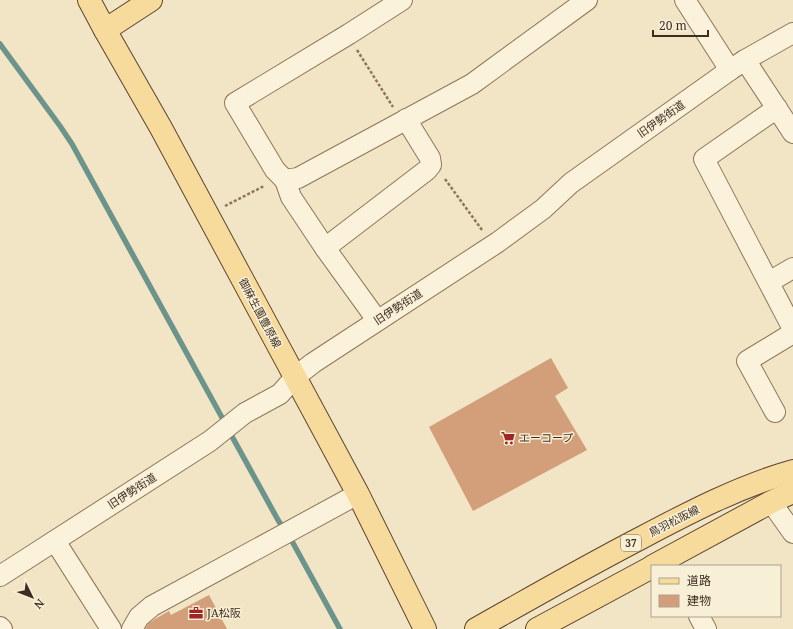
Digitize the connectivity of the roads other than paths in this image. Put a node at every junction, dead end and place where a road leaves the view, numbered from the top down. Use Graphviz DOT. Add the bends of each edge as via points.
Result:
graph roads {
  1 [pos="89,0"];
  2 [pos="151,0"];
  3 [pos="402,0"];
  4 [pos="587,0"];
  5 [pos="685,0"];
  6 [pos="105,30"];
  7 [pos="793,33"];
  8 [pos="738,65"];
  9 [pos="777,108"];
  10 [pos="406,119"];
  11 [pos="793,133"];
  12 [pos="284,178"];
  13 [pos="325,248"];
  14 [pos="793,268"];
  15 [pos="768,282"];
  16 [pos="377,320"];
  17 [pos="793,329"];
  18 [pos="793,333"];
  19 [pos="295,377"];
  20 [pos="775,412"];
  21 [pos="793,471"];
  22 [pos="793,492"];
  23 [pos="358,494"];
  24 [pos="770,502"];
  25 [pos="793,533"];
  26 [pos="55,540"];
  27 [pos="660,565"];
  28 [pos="651,570"];
  29 [pos="0,576"];
  30 [pos="700,617"];
  31 [pos="111,629"];
  32 [pos="132,629"];
  33 [pos="425,629"];
  34 [pos="476,629"];
  35 [pos="537,629"];
  36 [pos="706,629"];
  1 -- 6 [label="main road, 御麻生園豊原線"];
  2 -- 6 [label="main road"];
  3 -- 12 [label="street" via="235,103 275,170"];
  4 -- 10 [label="street" via="472,84"];
  5 -- 8 [label="street"];
  6 -- 19 [label="main road, 御麻生園豊原線" via="161,128"];
  7 -- 8 [label="street, 旧伊勢街道"];
  8 -- 9 [label="street"];
  8 -- 16 [label="street, 旧伊勢街道" via="571,183 543,209 494,244"];
  9 -- 11 [label="street"];
  9 -- 15 [label="street" via="704,159"];
  10 -- 12 [label="street" via="298,178"];
  10 -- 13 [label="street" via="430,162 427,170"];
  12 -- 13 [label="street" via="291,197"];
  13 -- 16 [label="street"];
  14 -- 15 [label="street"];
  15 -- 17 [label="street"];
  16 -- 19 [label="street, 旧伊勢街道"];
  18 -- 20 [label="street" via="747,360"];
  19 -- 23 [label="main road, 御麻生園豊原線"];
  19 -- 26 [label="street, 旧伊勢街道" via="280,394 245,413 210,440"];
  21 -- 34 [label="main road, 鳥羽松阪線 / 37" via="753,484 668,523"];
  22 -- 24 [label="main road"];
  23 -- 32 [label="street" via="152,606 139,617"];
  23 -- 33 [label="main road, 御麻生園豊原線"];
  24 -- 25 [label="street"];
  24 -- 27 [label="main road"];
  26 -- 29 [label="street, 旧伊勢街道"];
  26 -- 31 [label="street"];
  28 -- 35 [label="main road"];
  30 -- 36 [label="street"];
}
